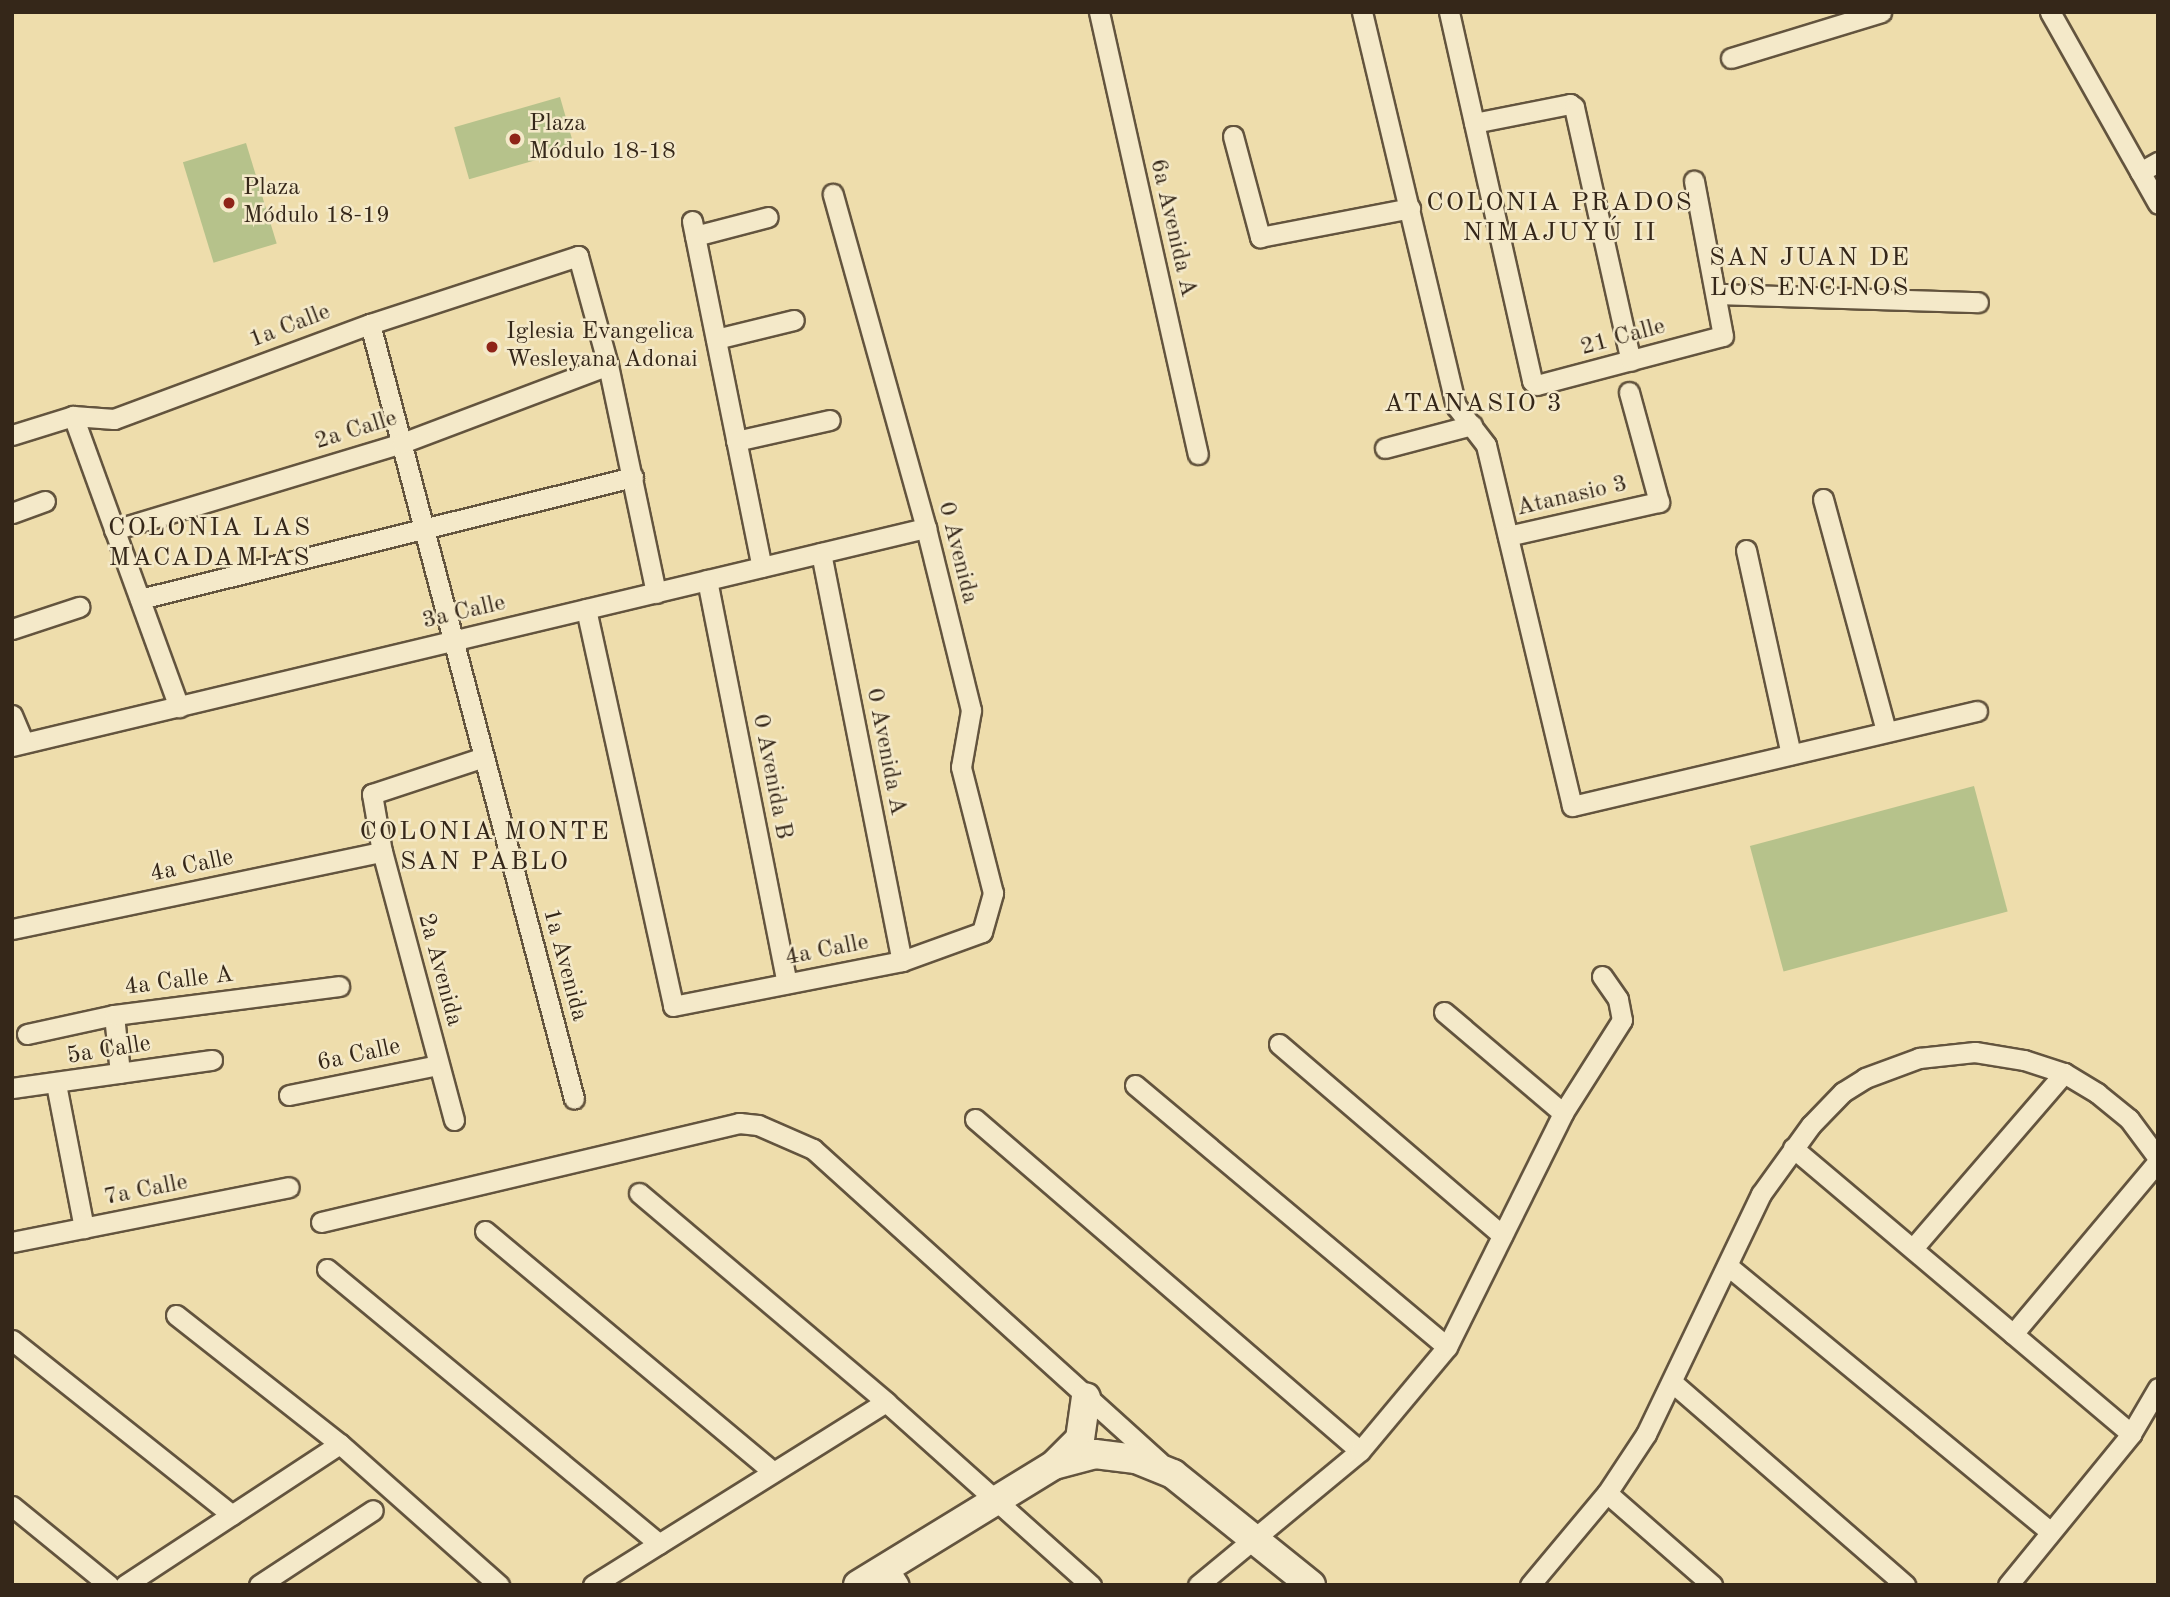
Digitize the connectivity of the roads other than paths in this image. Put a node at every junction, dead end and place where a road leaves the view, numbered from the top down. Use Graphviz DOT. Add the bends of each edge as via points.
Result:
graph roads {
  1 [pos="1099,12"];
  2 [pos="1449,12"];
  3 [pos="1881,12"];
  4 [pos="2050,12"];
  5 [pos="1363,13"];
  6 [pos="1731,58"];
  7 [pos="1474,122"];
  8 [pos="1233,136"];
  9 [pos="2158,162"];
  10 [pos="2140,172"];
  11 [pos="1694,181"];
  12 [pos="833,194"];
  13 [pos="2158,204"];
  14 [pos="1410,208"];
  15 [pos="768,217"];
  16 [pos="1717,294"];
  17 [pos="1978,302"];
  18 [pos="794,320"];
  19 [pos="370,324"];
  20 [pos="716,339"];
  21 [pos="1631,360"];
  22 [pos="608,365"];
  23 [pos="1629,393"];
  24 [pos="73,416"];
  25 [pos="830,420"];
  26 [pos="1472,425"];
  27 [pos="12,435"];
  28 [pos="736,441"];
  29 [pos="402,443"];
  30 [pos="1385,448"];
  31 [pos="1198,454"];
  32 [pos="634,477"];
  33 [pos="1823,499"];
  34 [pos="45,501"];
  35 [pos="12,513"];
  36 [pos="424,528"];
  37 [pos="926,528"];
  38 [pos="114,530"];
  39 [pos="1508,536"];
  40 [pos="1746,550"];
  41 [pos="821,553"];
  42 [pos="762,567"];
  43 [pos="707,580"];
  44 [pos="656,593"];
  45 [pos="140,599"];
  46 [pos="79,607"];
  47 [pos="586,609"];
  48 [pos="12,629"];
  49 [pos="454,641"];
  50 [pos="179,706"];
  51 [pos="1977,711"];
  52 [pos="12,715"];
  53 [pos="1885,731"];
  54 [pos="18,745"];
  55 [pos="1791,754"];
  56 [pos="484,757"];
  57 [pos="382,852"];
  58 [pos="984,927"];
  59 [pos="12,929"];
  60 [pos="902,961"];
  61 [pos="1602,976"];
  62 [pos="787,984"];
  63 [pos="339,986"];
  64 [pos="1444,1012"];
  65 [pos="114,1015"];
  66 [pos="27,1034"];
  67 [pos="1279,1044"];
  68 [pos="212,1060"];
  69 [pos="438,1065"];
  70 [pos="120,1073"];
  71 [pos="2064,1073"];
  72 [pos="56,1084"];
  73 [pos="1135,1085"];
  74 [pos="12,1088"];
  75 [pos="289,1095"];
  76 [pos="574,1099"];
  77 [pos="1563,1114"];
  78 [pos="975,1119"];
  79 [pos="454,1120"];
  80 [pos="1793,1148"];
  81 [pos="2158,1160"];
  82 [pos="289,1187"];
  83 [pos="639,1193"];
  84 [pos="321,1222"];
  85 [pos="84,1228"];
  86 [pos="485,1231"];
  87 [pos="1502,1235"];
  88 [pos="12,1242"];
  89 [pos="1914,1247"];
  90 [pos="1728,1266"];
  91 [pos="327,1269"];
  92 [pos="176,1315"];
  93 [pos="2013,1334"];
  94 [pos="12,1340"];
  95 [pos="1447,1347"];
  96 [pos="1673,1383"];
  97 [pos="2158,1388"];
  98 [pos="1086,1397"];
  99 [pos="887,1402"];
  100 [pos="2131,1434"];
  101 [pos="340,1444"];
  102 [pos="1360,1451"];
  103 [pos="1054,1465"];
  104 [pos="772,1471"];
  105 [pos="1173,1474"];
  106 [pos="1607,1493"];
  107 [pos="995,1499"];
  108 [pos="12,1506"];
  109 [pos="373,1510"];
  110 [pos="232,1515"];
  111 [pos="2051,1532"];
  112 [pos="1254,1536"];
  113 [pos="659,1544"];
  114 [pos="893,1575"];
  115 [pos="109,1585"];
  116 [pos="125,1585"];
  117 [pos="259,1585"];
  118 [pos="499,1585"];
  119 [pos="593,1585"];
  120 [pos="858,1585"];
  121 [pos="1091,1585"];
  122 [pos="1198,1585"];
  123 [pos="1311,1585"];
  124 [pos="1530,1585"];
  125 [pos="1712,1585"];
  126 [pos="1905,1585"];
  127 [pos="2008,1585"];
  1 -- 31 [label="street, 6a Avenida A"];
  2 -- 7 [label="street"];
  3 -- 6 [label="street"];
  4 -- 10 [label="street"];
  5 -- 14 [label="street"];
  7 -- 21 [label="street" via="1570,104 1574,107"];
  7 -- 21 [label="street, 21 Calle" via="1532,381 1545,385"];
  8 -- 14 [label="street" via="1260,237"];
  9 -- 10 [label="street"];
  10 -- 13 [label="street"];
  11 -- 16 [label="street"];
  12 -- 37 [label="street, 0 Avenida"];
  14 -- 26 [label="street" via="1456,406"];
  15 -- 20 [label="street" via="693,228"];
  16 -- 17 [label="street"];
  16 -- 21 [label="street, 21 Calle" via="1724,331 1717,340"];
  18 -- 20 [label="street"];
  19 -- 22 [label="street, 1a Calle" via="573,256 583,260"];
  19 -- 24 [label="street, 1a Calle" via="114,419"];
  19 -- 29 [label="street"];
  20 -- 28 [label="street"];
  22 -- 29 [label="street, 2a Calle"];
  22 -- 32 [label="street"];
  23 -- 39 [label="street, Atanasio 3" via="1658,502"];
  24 -- 27 [label="street, 1a Calle"];
  24 -- 38 [label="street"];
  25 -- 28 [label="street"];
  26 -- 30 [label="street"];
  26 -- 39 [label="street" via="1486,445"];
  28 -- 42 [label="street"];
  29 -- 36 [label="street"];
  29 -- 38 [label="street, 2a Calle"];
  32 -- 36 [label="street"];
  32 -- 44 [label="street"];
  33 -- 53 [label="street"];
  34 -- 35 [label="street"];
  36 -- 45 [label="street"];
  36 -- 49 [label="street"];
  37 -- 41 [label="street, 3a Calle"];
  37 -- 58 [label="street, 0 Avenida" via="971,710 961,767 993,893"];
  38 -- 45 [label="street"];
  39 -- 55 [label="street" via="1572,806"];
  40 -- 55 [label="street"];
  41 -- 42 [label="street, 3a Calle"];
  41 -- 60 [label="street, 0 Avenida A"];
  42 -- 43 [label="street, 3a Calle"];
  43 -- 44 [label="street, 3a Calle"];
  43 -- 62 [label="street, 0 Avenida B"];
  44 -- 47 [label="street, 3a Calle"];
  45 -- 50 [label="street"];
  46 -- 48 [label="street"];
  47 -- 49 [label="street, 3a Calle"];
  47 -- 62 [label="street, 4a Calle" via="673,1006"];
  49 -- 50 [label="street, 3a Calle"];
  49 -- 56 [label="street, 1a Avenida"];
  50 -- 54 [label="street, 3a Calle"];
  51 -- 53 [label="street"];
  52 -- 54 [label="street"];
  53 -- 55 [label="street"];
  56 -- 57 [label="street, 2a Avenida" via="374,791"];
  56 -- 76 [label="street, 1a Avenida"];
  57 -- 59 [label="street, 4a Calle"];
  57 -- 69 [label="street, 2a Avenida"];
  58 -- 60 [label="street, 4a Calle" via="977,937"];
  60 -- 62 [label="street, 4a Calle"];
  61 -- 77 [label="street" via="1618,999 1622,1020"];
  63 -- 65 [label="street, 4a Calle A"];
  64 -- 77 [label="street"];
  65 -- 66 [label="street, 4a Calle A"];
  65 -- 70 [label="street"];
  67 -- 87 [label="street"];
  68 -- 70 [label="street, 5a Calle"];
  69 -- 75 [label="street, 6a Calle"];
  69 -- 79 [label="street, 2a Avenida"];
  70 -- 72 [label="street, 5a Calle"];
  71 -- 80 [label="street" via="1975,1052 1919,1058 1865,1078 1843,1093"];
  71 -- 81 [label="street" via="2129,1119"];
  71 -- 89 [label="street"];
  72 -- 74 [label="street, 5a Calle"];
  72 -- 85 [label="street"];
  73 -- 95 [label="street"];
  77 -- 87 [label="street"];
  78 -- 102 [label="street"];
  80 -- 89 [label="street"];
  80 -- 90 [label="street" via="1761,1194"];
  81 -- 93 [label="street"];
  82 -- 85 [label="street, 7a Calle"];
  83 -- 99 [label="street"];
  84 -- 98 [label="street" via="739,1123 758,1125 813,1149"];
  85 -- 88 [label="street, 7a Calle"];
  86 -- 104 [label="street"];
  87 -- 95 [label="street"];
  89 -- 93 [label="street"];
  90 -- 96 [label="street"];
  90 -- 111 [label="street"];
  91 -- 113 [label="street"];
  92 -- 101 [label="street"];
  93 -- 100 [label="street"];
  94 -- 110 [label="street"];
  95 -- 102 [label="street"];
  96 -- 106 [label="street"];
  96 -- 126 [label="street"];
  97 -- 100 [label="street"];
  98 -- 103 [label="main road" via="1080,1439"];
  98 -- 105 [label="street"];
  99 -- 104 [label="street"];
  99 -- 107 [label="street"];
  100 -- 111 [label="street"];
  101 -- 110 [label="street"];
  101 -- 118 [label="street"];
  102 -- 112 [label="street"];
  103 -- 105 [label="main road" via="1096,1454 1118,1455"];
  103 -- 107 [label="main road"];
  104 -- 113 [label="street"];
  105 -- 112 [label="main road"];
  106 -- 124 [label="street"];
  106 -- 125 [label="street"];
  107 -- 114 [label="main road"];
  107 -- 121 [label="street"];
  108 -- 115 [label="street"];
  109 -- 117 [label="street"];
  110 -- 116 [label="street"];
  111 -- 127 [label="street"];
  112 -- 122 [label="street"];
  112 -- 123 [label="main road"];
  113 -- 119 [label="street"];
  114 -- 120 [label="main road"];
}
